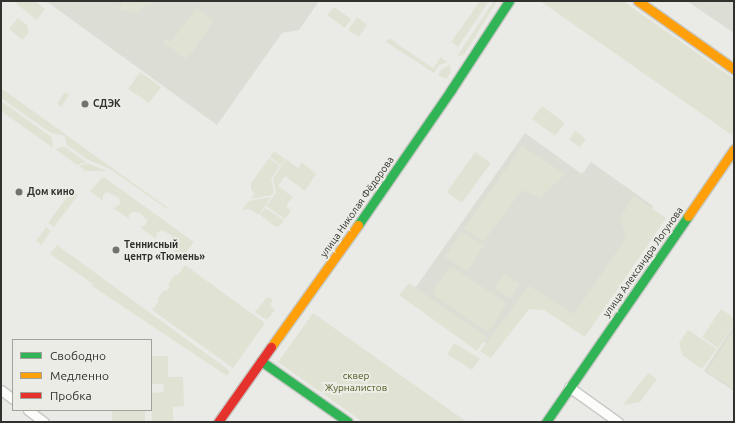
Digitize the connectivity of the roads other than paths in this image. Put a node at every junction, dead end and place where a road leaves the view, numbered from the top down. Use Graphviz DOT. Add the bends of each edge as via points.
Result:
graph roads {
  1 [pos="510,1"];
  2 [pos="638,1"];
  3 [pos="734,69"];
  4 [pos="734,149"];
  5 [pos="261,361"];
  6 [pos="570,387"];
  7 [pos="1,390"];
  8 [pos="12,398"];
  9 [pos="29,411"];
  10 [pos="44,422"];
  11 [pos="218,422"];
  12 [pos="348,422"];
  13 [pos="546,422"];
  14 [pos="618,422"];
  1 -- 5 [label="street, улица Николая Фёдорова" via="451,90"];
  2 -- 3 [label="street"];
  4 -- 6 [label="street, улица Александра Логунова"];
  5 -- 11 [label="street, улица Николая Фёдорова"];
  5 -- 12 [label="street"];
  6 -- 13 [label="street, улица Александра Логунова"];
  6 -- 14 [label="street"];
  7 -- 8 [label="street"];
  9 -- 10 [label="street"];
}
